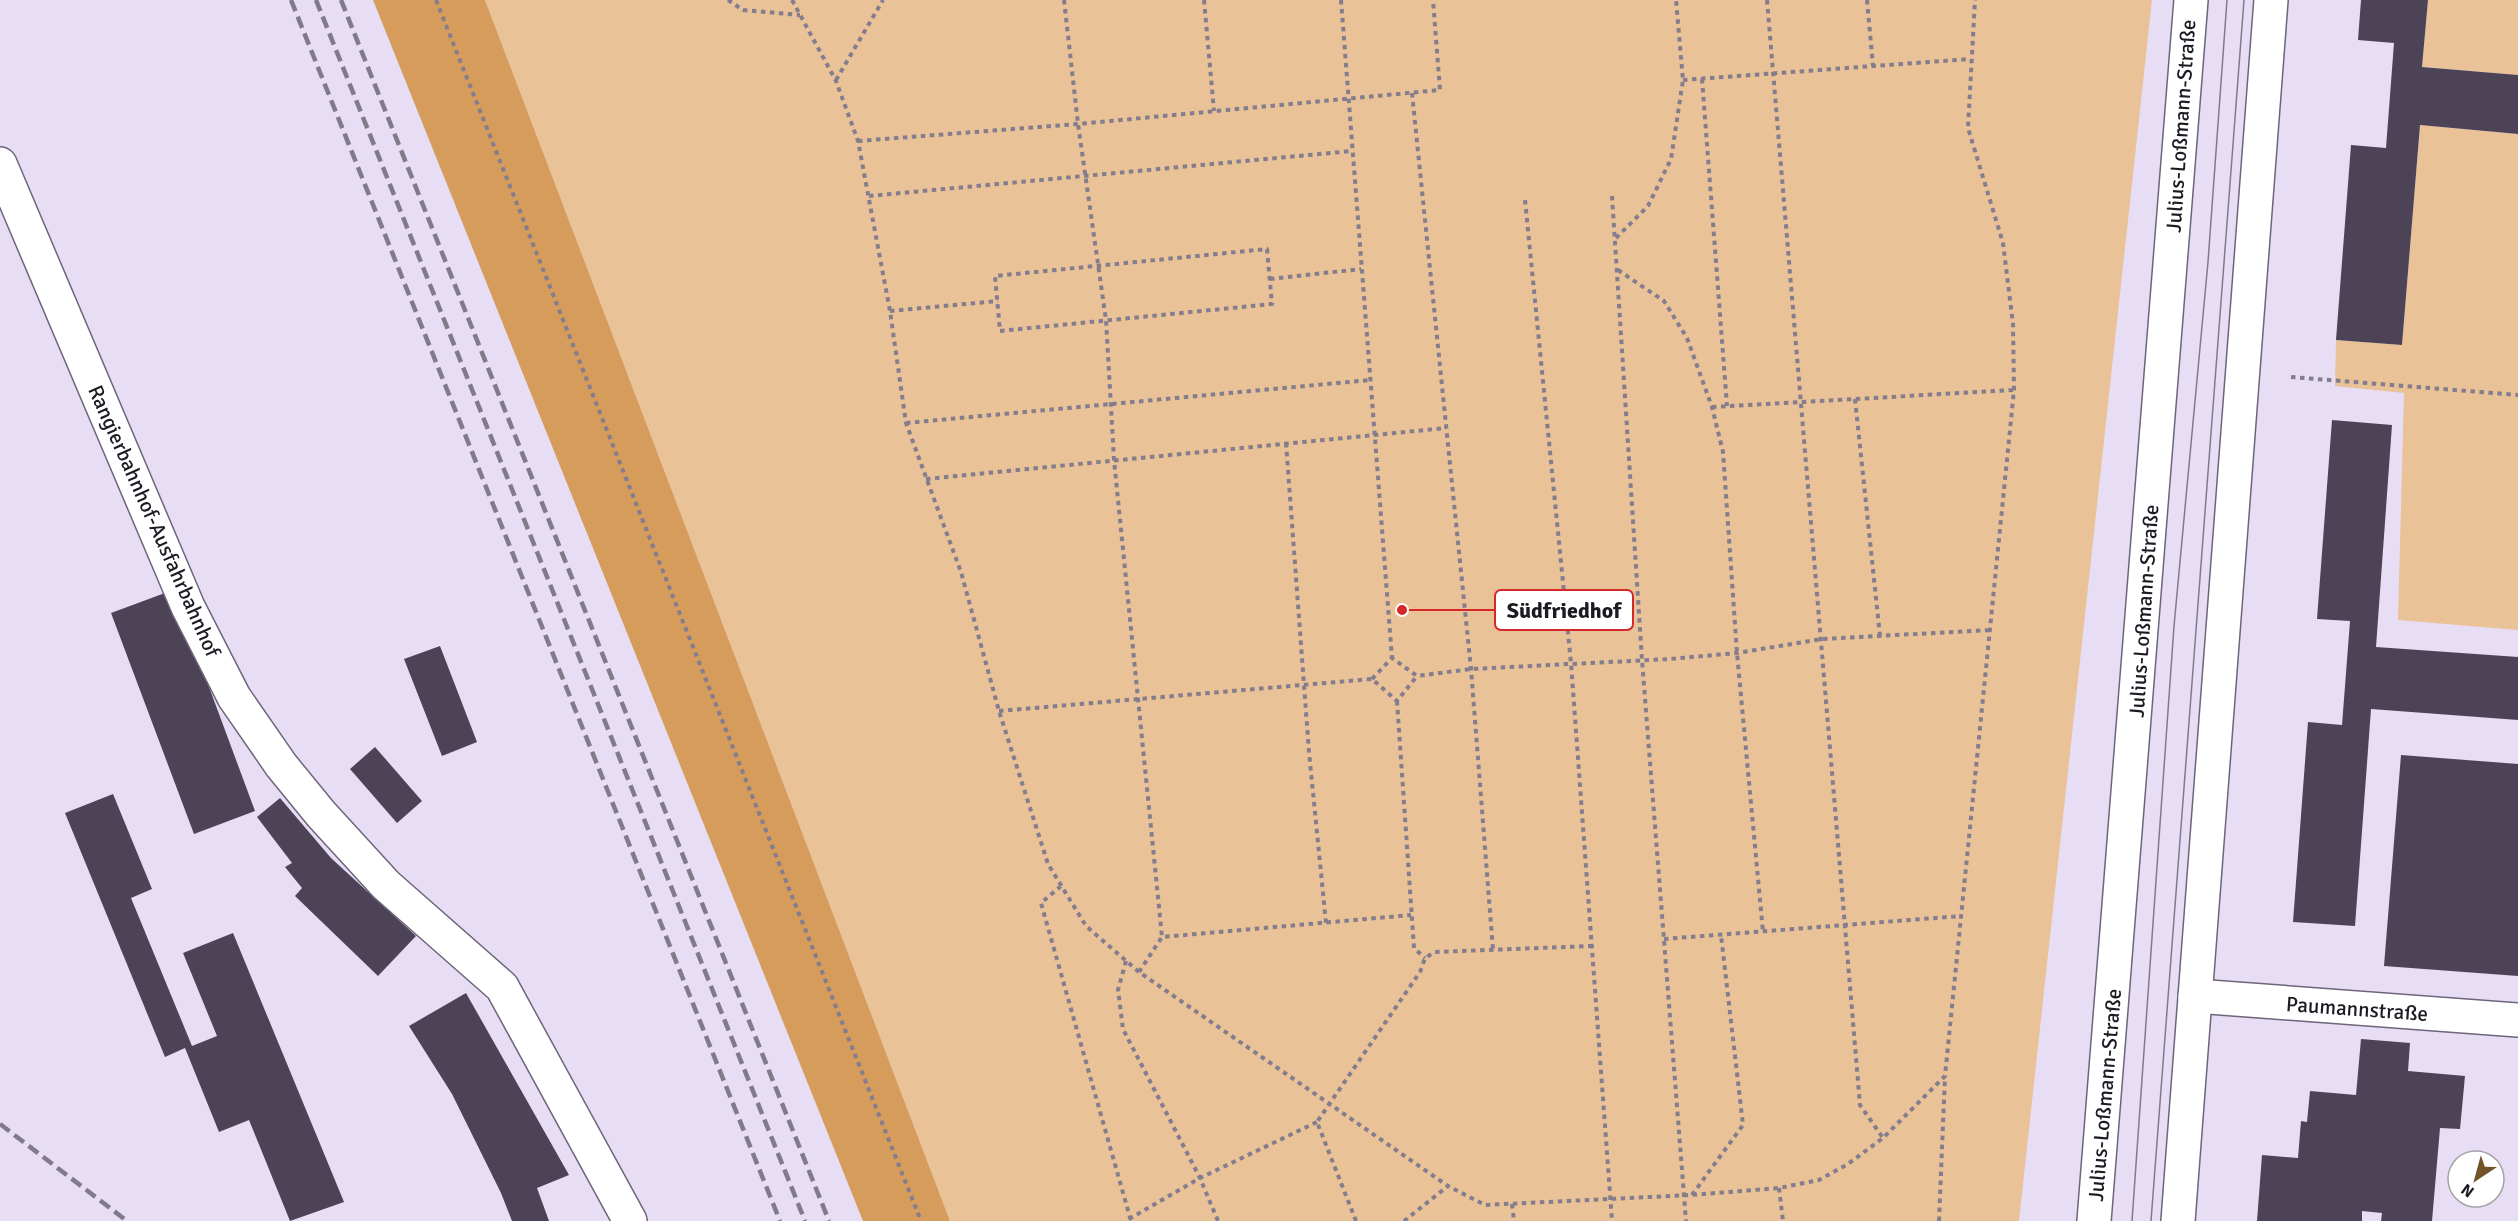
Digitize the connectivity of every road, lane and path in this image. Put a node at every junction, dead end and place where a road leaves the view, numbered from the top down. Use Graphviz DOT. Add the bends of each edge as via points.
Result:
graph roads {
  1 [pos="435,0"];
  2 [pos="728,0"];
  3 [pos="792,0"];
  4 [pos="883,0"];
  5 [pos="1065,0"];
  6 [pos="1204,0"];
  7 [pos="1341,0"];
  8 [pos="1433,0"];
  9 [pos="1676,0"];
  10 [pos="1767,0"];
  11 [pos="1867,0"];
  12 [pos="1975,0"];
  13 [pos="2191,0"];
  14 [pos="2271,0"];
  15 [pos="800,15"];
  16 [pos="1970,59"];
  17 [pos="1873,66"];
  18 [pos="1775,72"];
  19 [pos="1702,78"];
  20 [pos="1683,80"];
  21 [pos="836,81"];
  22 [pos="1412,93"];
  23 [pos="1348,98"];
  24 [pos="1214,111"];
  25 [pos="1078,124"];
  26 [pos="858,141"];
  27 [pos="1352,151"];
  28 [pos="0,164"];
  29 [pos="1086,176"];
  30 [pos="869,196"];
  31 [pos="1612,196"];
  32 [pos="1525,200"];
  33 [pos="1615,238"];
  34 [pos="1100,266"];
  35 [pos="1361,269"];
  36 [pos="1617,270"];
  37 [pos="1269,279"];
  38 [pos="998,301"];
  39 [pos="890,311"];
  40 [pos="1106,320"];
  41 [pos="2291,377"];
  42 [pos="1370,380"];
  43 [pos="2014,390"];
  44 [pos="2518,395"];
  45 [pos="1854,399"];
  46 [pos="1802,402"];
  47 [pos="1111,404"];
  48 [pos="1727,406"];
  49 [pos="1712,407"];
  50 [pos="906,423"];
  51 [pos="1446,428"];
  52 [pos="1375,435"];
  53 [pos="1286,443"];
  54 [pos="1114,460"];
  55 [pos="927,479"];
  56 [pos="1990,630"];
  57 [pos="1880,636"];
  58 [pos="1822,639"];
  59 [pos="1737,652"];
  60 [pos="1392,658"];
  61 [pos="1642,660"];
  62 [pos="1570,663"];
  63 [pos="1471,669"];
  64 [pos="1417,676"];
  65 [pos="1372,678"];
  66 [pos="1304,684"];
  67 [pos="1140,698"];
  68 [pos="1397,701"];
  69 [pos="999,711"];
  70 [pos="1061,886"];
  71 [pos="1411,915"];
  72 [pos="1961,916"];
  73 [pos="1326,923"];
  74 [pos="1845,925"];
  75 [pos="1763,932"];
  76 [pos="1721,935"];
  77 [pos="1162,937"];
  78 [pos="1664,939"];
  79 [pos="1591,946"];
  80 [pos="1493,950"];
  81 [pos="1425,958"];
  82 [pos="1126,961"];
  83 [pos="1139,972"];
  84 [pos="2195,996"];
  85 [pos="2518,1020"];
  86 [pos="1945,1076"];
  87 [pos="1328,1104"];
  88 [pos="1317,1122"];
  89 [pos="1883,1138"];
  90 [pos="1200,1178"];
  91 [pos="1448,1186"];
  92 [pos="1779,1188"];
  93 [pos="1691,1195"];
  94 [pos="1684,1196"];
  95 [pos="1610,1199"];
  96 [pos="1512,1204"];
  97 [pos="1130,1220"];
  98 [pos="630,1221"];
  99 [pos="921,1221"];
  100 [pos="1218,1221"];
  101 [pos="1356,1221"];
  102 [pos="1404,1221"];
  103 [pos="1514,1221"];
  104 [pos="1612,1221"];
  105 [pos="1686,1221"];
  106 [pos="1783,1221"];
  107 [pos="1939,1221"];
  108 [pos="2094,1221"];
  109 [pos="2178,1221"];
  1 -- 99 [label="path"];
  2 -- 15 [label="path" via="743,10"];
  3 -- 15 [label="path"];
  4 -- 21 [label="path"];
  5 -- 25 [label="path"];
  6 -- 24 [label="path"];
  7 -- 23 [label="path"];
  8 -- 22 [label="path" via="1440,90"];
  9 -- 20 [label="path"];
  10 -- 18 [label="path"];
  11 -- 17 [label="path"];
  12 -- 16 [label="path"];
  13 -- 108 [label="main road, Julius-Loßmann-Straße"];
  14 -- 84 [label="main road"];
  15 -- 21 [label="path"];
  16 -- 17 [label="path"];
  16 -- 43 [label="path" via="1968,128 2003,243 2013,324"];
  17 -- 18 [label="path"];
  18 -- 19 [label="path"];
  18 -- 46 [label="path"];
  19 -- 20 [label="path"];
  19 -- 48 [label="path"];
  20 -- 33 [label="path" via="1671,159 1648,206"];
  21 -- 26 [label="path"];
  22 -- 23 [label="path"];
  22 -- 51 [label="path"];
  23 -- 24 [label="path"];
  23 -- 27 [label="path"];
  24 -- 25 [label="path"];
  25 -- 26 [label="path"];
  25 -- 29 [label="path"];
  26 -- 30 [label="path"];
  27 -- 29 [label="path"];
  27 -- 35 [label="path"];
  28 -- 98 [label="main road, Rangierbahnhof-Ausfahrbahnhof" via="188,607 234,697 281,765 371,870 502,987"];
  29 -- 30 [label="path"];
  29 -- 34 [label="path"];
  30 -- 39 [label="path"];
  31 -- 33 [label="path"];
  32 -- 62 [label="path"];
  33 -- 36 [label="path"];
  34 -- 37 [label="path" via="1267,249"];
  34 -- 38 [label="path" via="995,276"];
  34 -- 40 [label="path"];
  35 -- 37 [label="path"];
  35 -- 42 [label="path"];
  36 -- 49 [label="path" via="1664,301 1687,338"];
  36 -- 61 [label="path"];
  37 -- 40 [label="path" via="1272,304"];
  38 -- 39 [label="path"];
  38 -- 40 [label="path" via="1000,331"];
  39 -- 50 [label="path"];
  40 -- 47 [label="path"];
  41 -- 44 [label="path"];
  42 -- 47 [label="path"];
  42 -- 52 [label="path"];
  43 -- 45 [label="path"];
  43 -- 56 [label="path"];
  45 -- 46 [label="path"];
  45 -- 57 [label="path"];
  46 -- 48 [label="path"];
  46 -- 58 [label="path"];
  47 -- 50 [label="path"];
  47 -- 54 [label="path"];
  48 -- 49 [label="path"];
  49 -- 59 [label="path" via="1723,452"];
  50 -- 55 [label="path"];
  51 -- 52 [label="path"];
  51 -- 63 [label="path"];
  52 -- 53 [label="path"];
  52 -- 60 [label="path"];
  53 -- 54 [label="path"];
  53 -- 66 [label="path"];
  54 -- 55 [label="path"];
  54 -- 67 [label="path"];
  55 -- 69 [label="path" via="961,572"];
  56 -- 57 [label="path"];
  56 -- 72 [label="path"];
  57 -- 58 [label="path"];
  58 -- 59 [label="path"];
  58 -- 74 [label="path"];
  59 -- 61 [label="path"];
  59 -- 75 [label="path"];
  60 -- 64 [label="path"];
  60 -- 65 [label="path"];
  61 -- 62 [label="path"];
  61 -- 78 [label="path"];
  62 -- 63 [label="path"];
  62 -- 79 [label="path"];
  63 -- 64 [label="path"];
  63 -- 80 [label="path"];
  64 -- 68 [label="path"];
  65 -- 66 [label="path"];
  65 -- 68 [label="path"];
  66 -- 67 [label="path"];
  66 -- 73 [label="path"];
  67 -- 69 [label="path"];
  67 -- 77 [label="path"];
  68 -- 71 [label="path"];
  69 -- 70 [label="path" via="1048,864"];
  70 -- 82 [label="path" via="1086,926"];
  70 -- 97 [label="path" via="1041,903"];
  71 -- 73 [label="path"];
  71 -- 81 [label="path" via="1414,948"];
  72 -- 74 [label="path"];
  72 -- 86 [label="path"];
  73 -- 77 [label="path"];
  74 -- 75 [label="path"];
  74 -- 89 [label="path" via="1860,1105"];
  75 -- 76 [label="path"];
  76 -- 78 [label="path"];
  76 -- 93 [label="path" via="1743,1125"];
  77 -- 83 [label="path"];
  78 -- 94 [label="path"];
  79 -- 80 [label="path"];
  79 -- 95 [label="path"];
  80 -- 81 [label="path" via="1435,952"];
  81 -- 87 [label="path" via="1420,972"];
  82 -- 83 [label="path"];
  82 -- 90 [label="path" via="1118,990 1123,1029"];
  83 -- 87 [label="path"];
  84 -- 85 [label="main road, Paumannstraße"];
  84 -- 109 [label="main road"];
  86 -- 89 [label="path"];
  86 -- 107 [label="path"];
  87 -- 88 [label="path"];
  87 -- 91 [label="path"];
  88 -- 90 [label="path"];
  88 -- 101 [label="path"];
  89 -- 92 [label="path" via="1819,1180"];
  90 -- 97 [label="path"];
  90 -- 100 [label="path"];
  91 -- 96 [label="path" via="1485,1205"];
  91 -- 102 [label="path"];
  92 -- 93 [label="path"];
  92 -- 106 [label="path"];
  93 -- 94 [label="path"];
  94 -- 95 [label="path"];
  94 -- 105 [label="path"];
  95 -- 96 [label="path"];
  95 -- 104 [label="path"];
  96 -- 103 [label="path"];
}
